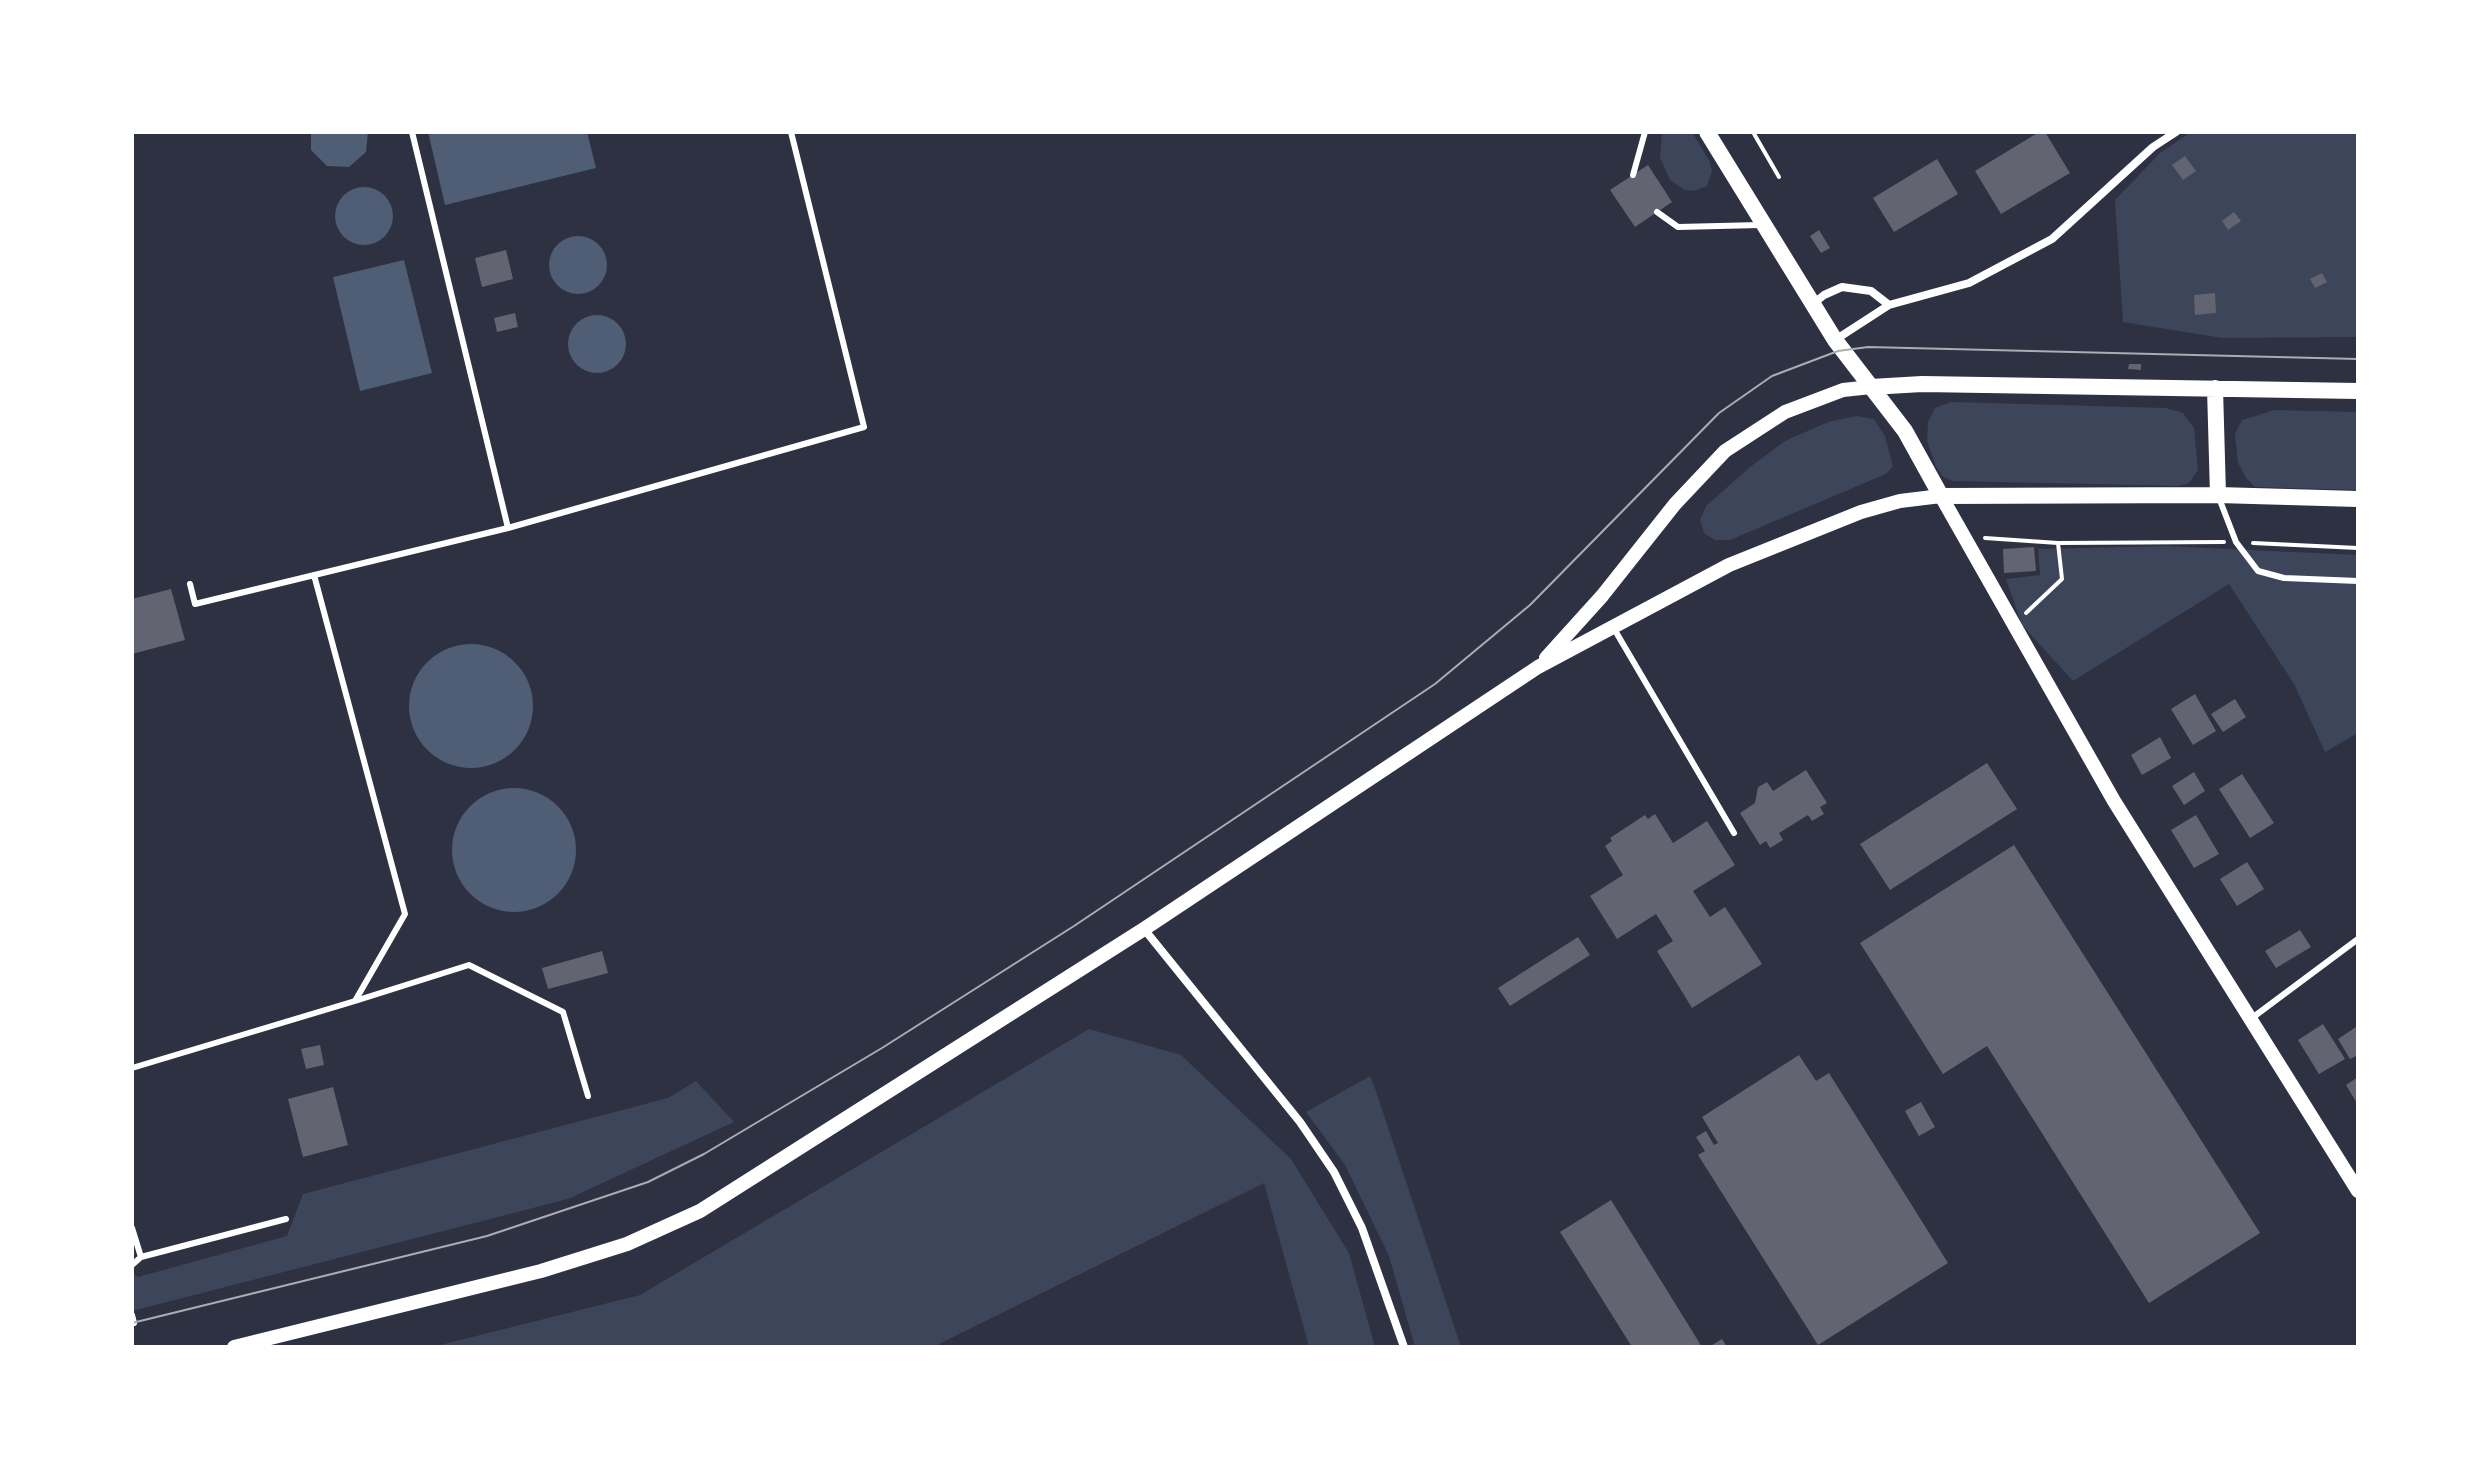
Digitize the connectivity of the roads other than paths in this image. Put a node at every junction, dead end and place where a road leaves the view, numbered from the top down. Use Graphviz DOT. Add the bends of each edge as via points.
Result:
graph roads {
  1 [pos="412,132"];
  2 [pos="791,132"];
  3 [pos="1645,132"];
  4 [pos="1707,132"];
  5 [pos="2176,132"];
  6 [pos="1633,175"];
  7 [pos="1657,212"];
  8 [pos="1764,224"];
  9 [pos="1813,304"];
  10 [pos="1889,305"];
  11 [pos="1835,340"];
  12 [pos="1871,387"];
  13 [pos="2215,388"];
  14 [pos="2358,391"];
  15 [pos="2218,495"];
  16 [pos="1941,496"];
  17 [pos="2358,499"];
  18 [pos="508,528"];
  19 [pos="314,575"];
  20 [pos="2358,581"];
  21 [pos="190,584"];
  22 [pos="1613,627"];
  23 [pos="1538,667"];
  24 [pos="1734,833"];
  25 [pos="1144,929"];
  26 [pos="2358,939"];
  27 [pos="355,1001"];
  28 [pos="2250,1019"];
  29 [pos="132,1068"];
  30 [pos="588,1096"];
  31 [pos="2358,1191"];
  32 [pos="286,1219"];
  33 [pos="132,1228"];
  34 [pos="141,1257"];
  35 [pos="132,1265"];
  36 [pos="234,1347"];
  37 [pos="1404,1347"];
  1 -- 18 [label="lane"];
  2 -- 18 [label="lane" via="864,427"];
  3 -- 6 [label="lane"];
  4 -- 8 [label="main road"];
  5 -- 10 [label="street" via="2052,239 1969,283"];
  7 -- 8 [label="lane" via="1678,227"];
  8 -- 9 [label="main road"];
  9 -- 10 [label="street" via="1842,287 1858,287"];
  9 -- 11 [label="main road"];
  10 -- 11 [label="street"];
  11 -- 12 [label="main road"];
  12 -- 13 [label="main road" via="1909,383"];
  12 -- 16 [label="main road" via="1905,431"];
  12 -- 23 [label="street" via="1843,390 1785,412 1725,451"];
  13 -- 14 [label="main road"];
  13 -- 15 [label="main road"];
  15 -- 16 [label="main road"];
  15 -- 17 [label="main road"];
  15 -- 20 [label="lane" via="2236,542 2258,571 2284,578"];
  16 -- 22 [label="street" via="1861,512 1729,565"];
  16 -- 28 [label="street" via="2114,801"];
  18 -- 19 [label="lane"];
  19 -- 21 [label="lane" via="195,604"];
  19 -- 27 [label="lane" via="405,914"];
  22 -- 23 [label="street"];
  22 -- 24 [label="lane"];
  23 -- 25 [label="street"];
  25 -- 36 [label="street" via="700,1211 627,1244 541,1271"];
  25 -- 37 [label="street" via="1300,1122 1334,1172 1368,1242"];
  26 -- 28 [label="lane"];
  27 -- 29 [label="lane"];
  27 -- 30 [label="lane" via="469,965 563,1012"];
  28 -- 31 [label="street"];
  32 -- 34 [label="lane"];
  33 -- 34 [label="lane"];
  34 -- 35 [label="lane"];
}
